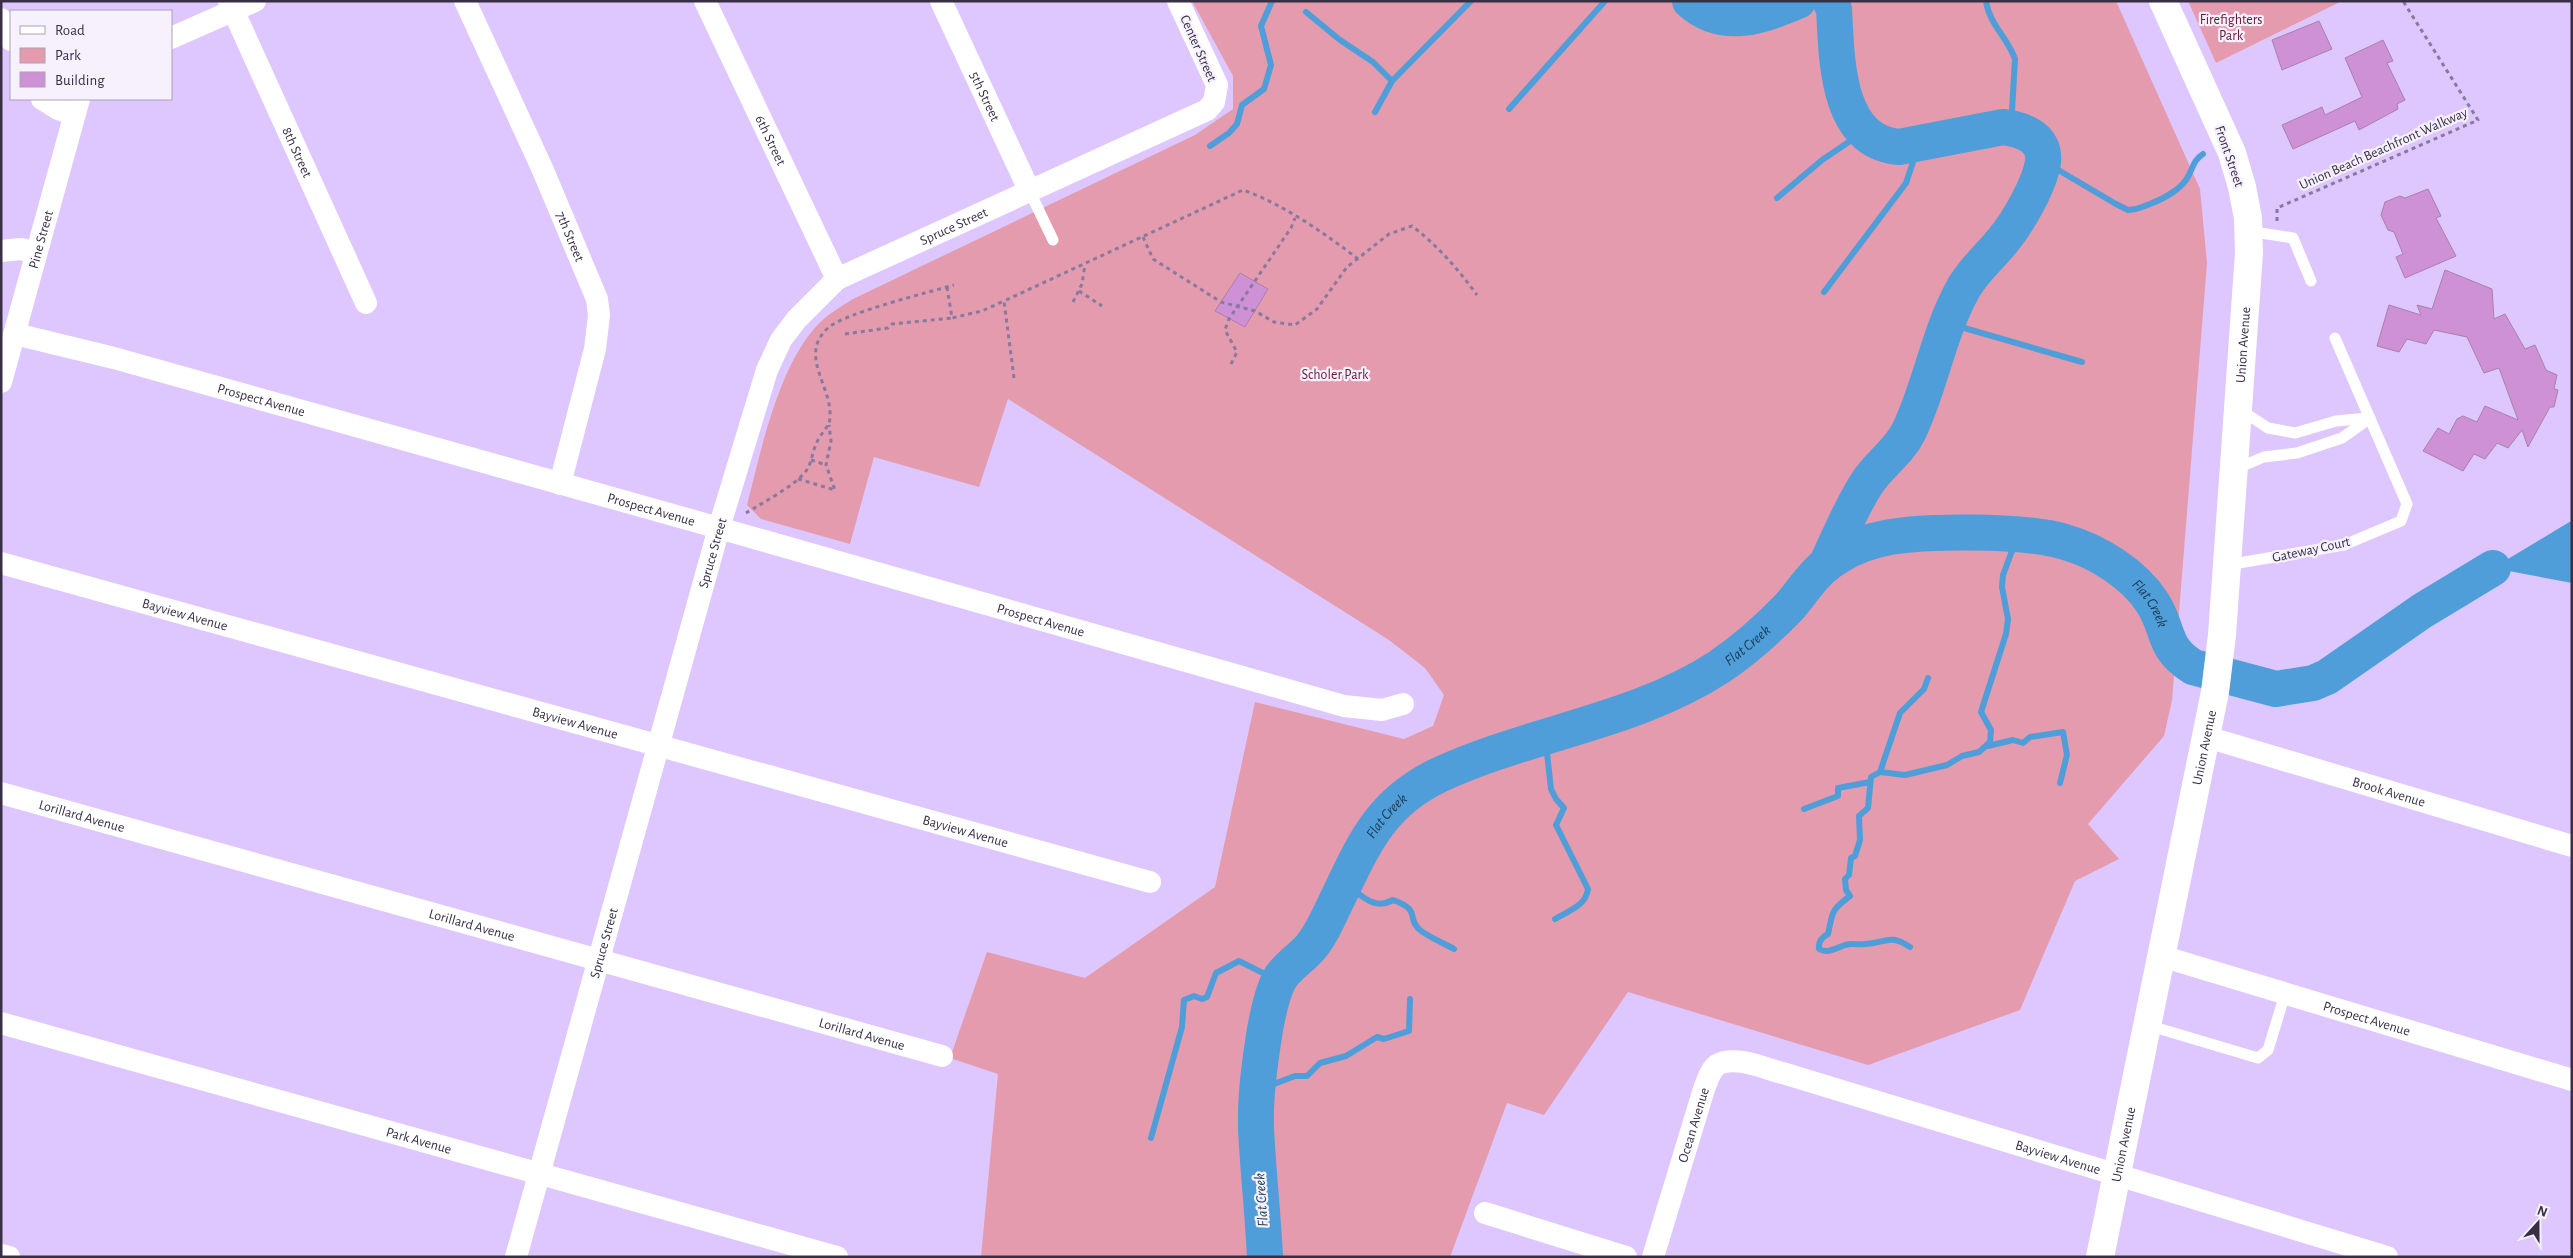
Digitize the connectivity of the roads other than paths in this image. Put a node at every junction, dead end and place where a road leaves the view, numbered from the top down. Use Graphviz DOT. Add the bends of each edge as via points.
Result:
graph roads {
  1 [pos="255,1"];
  2 [pos="465,1"];
  3 [pos="705,1"];
  4 [pos="941,1"];
  5 [pos="1178,1"];
  6 [pos="2163,1"];
  7 [pos="231,6"];
  8 [pos="1,19"];
  9 [pos="172,37"];
  10 [pos="10,38"];
  11 [pos="1217,96"];
  12 [pos="44,100"];
  13 [pos="77,107"];
  14 [pos="1030,192"];
  15 [pos="2248,231"];
  16 [pos="1053,240"];
  17 [pos="1,251"];
  18 [pos="36,253"];
  19 [pos="837,279"];
  20 [pos="2311,281"];
  21 [pos="366,303"];
  22 [pos="15,334"];
  23 [pos="2335,338"];
  24 [pos="1,382"];
  25 [pos="2238,408"];
  26 [pos="2370,418"];
  27 [pos="2233,470"];
  28 [pos="560,484"];
  29 [pos="719,528"];
  30 [pos="1,563"];
  31 [pos="2226,566"];
  32 [pos="1403,704"];
  33 [pos="2209,727"];
  34 [pos="659,745"];
  35 [pos="1,793"];
  36 [pos="2572,846"];
  37 [pos="1150,882"];
  38 [pos="2161,956"];
  39 [pos="600,960"];
  40 [pos="2285,994"];
  41 [pos="1,1023"];
  42 [pos="2147,1025"];
  43 [pos="942,1056"];
  44 [pos="1786,1074"];
  45 [pos="2572,1080"];
  46 [pos="540,1173"];
  47 [pos="2116,1175"];
  48 [pos="1485,1214"];
  49 [pos="1,1255"];
  50 [pos="9,1257"];
  51 [pos="516,1257"];
  52 [pos="837,1257"];
  53 [pos="1626,1257"];
  54 [pos="1653,1257"];
  55 [pos="2100,1257"];
  56 [pos="2387,1257"];
  1 -- 7 [label="street"];
  2 -- 28 [label="street, 7th Street" via="542,168 597,299 599,315 595,349"];
  3 -- 19 [label="street, 6th Street"];
  4 -- 14 [label="street, 5th Street"];
  5 -- 11 [label="street, Center Street" via="1217,85"];
  6 -- 15 [label="street, Front Street" via="2232,153 2242,187"];
  7 -- 9 [label="street"];
  7 -- 21 [label="street, 8th Street"];
  8 -- 10 [label="street"];
  11 -- 14 [label="street, Spruce Street" via="1207,110"];
  12 -- 13 [label="street" via="58,109"];
  13 -- 18 [label="street, Pine Street"];
  14 -- 16 [label="lane"];
  14 -- 19 [label="street, Spruce Street"];
  15 -- 20 [label="lane" via="2293,238"];
  15 -- 25 [label="street, Union Avenue"];
  17 -- 18 [label="street" via="21,249"];
  18 -- 22 [label="street, Pine Street"];
  19 -- 29 [label="street, Spruce Street" via="781,340 767,370"];
  22 -- 24 [label="street, Pine Street"];
  22 -- 28 [label="street, Prospect Avenue" via="114,358"];
  23 -- 26 [label="lane, Gateway Court"];
  25 -- 26 [label="lane" via="2268,428 2295,433 2336,421"];
  25 -- 27 [label="street, Union Avenue"];
  26 -- 27 [label="lane" via="2342,438 2297,453 2264,457"];
  26 -- 31 [label="lane, Gateway Court" via="2407,504 2401,521 2344,545"];
  27 -- 31 [label="street, Union Avenue"];
  28 -- 29 [label="street, Prospect Avenue"];
  29 -- 32 [label="street, Prospect Avenue" via="1344,706 1382,710"];
  29 -- 34 [label="street, Spruce Street"];
  30 -- 34 [label="street, Bayview Avenue"];
  31 -- 33 [label="street, Union Avenue" via="2222,635"];
  33 -- 36 [label="street, Brook Avenue"];
  33 -- 38 [label="street, Union Avenue"];
  34 -- 37 [label="street, Bayview Avenue"];
  34 -- 39 [label="street, Spruce Street"];
  35 -- 39 [label="street, Lorillard Avenue"];
  38 -- 40 [label="street, Prospect Avenue"];
  38 -- 42 [label="street, Union Avenue"];
  39 -- 43 [label="street, Lorillard Avenue"];
  39 -- 46 [label="street, Spruce Street"];
  40 -- 42 [label="lane" via="2268,1050 2258,1058"];
  40 -- 45 [label="street, Prospect Avenue"];
  41 -- 46 [label="street, Park Avenue"];
  42 -- 47 [label="street, Union Avenue"];
  44 -- 47 [label="street, Bayview Avenue"];
  44 -- 54 [label="street, Ocean Avenue" via="1730,1062 1718,1065 1712,1072"];
  46 -- 51 [label="street, Spruce Street"];
  46 -- 52 [label="street, Park Avenue"];
  47 -- 55 [label="street, Union Avenue"];
  47 -- 56 [label="street, Bayview Avenue"];
  48 -- 53 [label="street"];
  49 -- 50 [label="street"];
}
